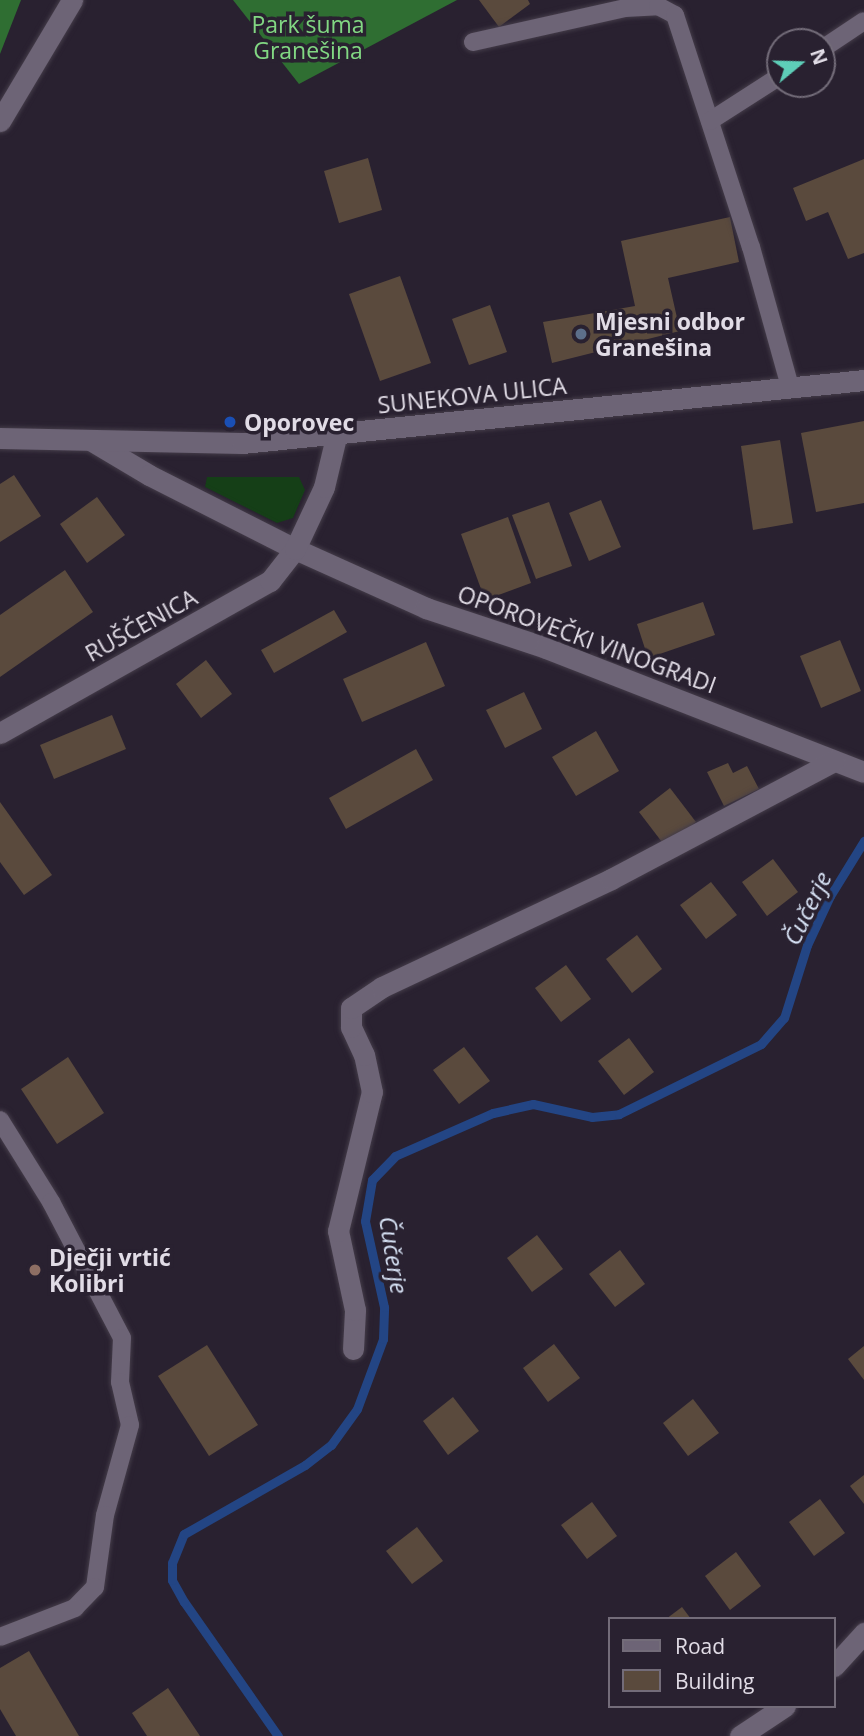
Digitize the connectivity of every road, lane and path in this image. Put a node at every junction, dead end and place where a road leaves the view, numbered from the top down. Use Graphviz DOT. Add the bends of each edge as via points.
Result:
graph roads {
  1 [pos="72,0"];
  2 [pos="864,21"];
  3 [pos="836,40"];
  4 [pos="473,42"];
  5 [pos="766,85"];
  6 [pos="0,121"];
  7 [pos="710,121"];
  8 [pos="864,380"];
  9 [pos="790,387"];
  10 [pos="336,436"];
  11 [pos="0,438"];
  12 [pos="92,441"];
  13 [pos="295,549"];
  14 [pos="0,733"];
  15 [pos="834,761"];
  16 [pos="864,772"];
  17 [pos="0,1119"];
  18 [pos="353,1349"];
  19 [pos="864,1633"];
  20 [pos="0,1637"];
  21 [pos="836,1664"];
  22 [pos="782,1708"];
  23 [pos="740,1736"];
  1 -- 6 [label="street"];
  2 -- 3 [label="lane"];
  4 -- 7 [label="lane" via="590,13 658,6 675,15"];
  5 -- 7 [label="lane"];
  7 -- 9 [label="lane"];
  8 -- 9 [label="street, SUNEKOVA ULICA"];
  9 -- 10 [label="street, SUNEKOVA ULICA"];
  10 -- 12 [label="street, SUNEKOVA ULICA" via="242,443"];
  10 -- 13 [label="street" via="330,471"];
  11 -- 12 [label="street, SUNEKOVA ULICA"];
  12 -- 13 [label="street, OPOROVEČKI VINOGRADI"];
  13 -- 14 [label="street, RUŠČENICA" via="276,575 254,593"];
  13 -- 15 [label="street, OPOROVEČKI VINOGRADI" via="426,608 546,648"];
  15 -- 16 [label="street, OPOROVEČKI VINOGRADI"];
  15 -- 18 [label="street" via="611,879 382,987 351,1008 351,1027 365,1055 372,1092 338,1231 355,1310"];
  17 -- 20 [label="lane" via="51,1202 122,1338 120,1382 130,1425 105,1515 95,1587 75,1608"];
  19 -- 21 [label="street"];
  22 -- 23 [label="street"];
}
